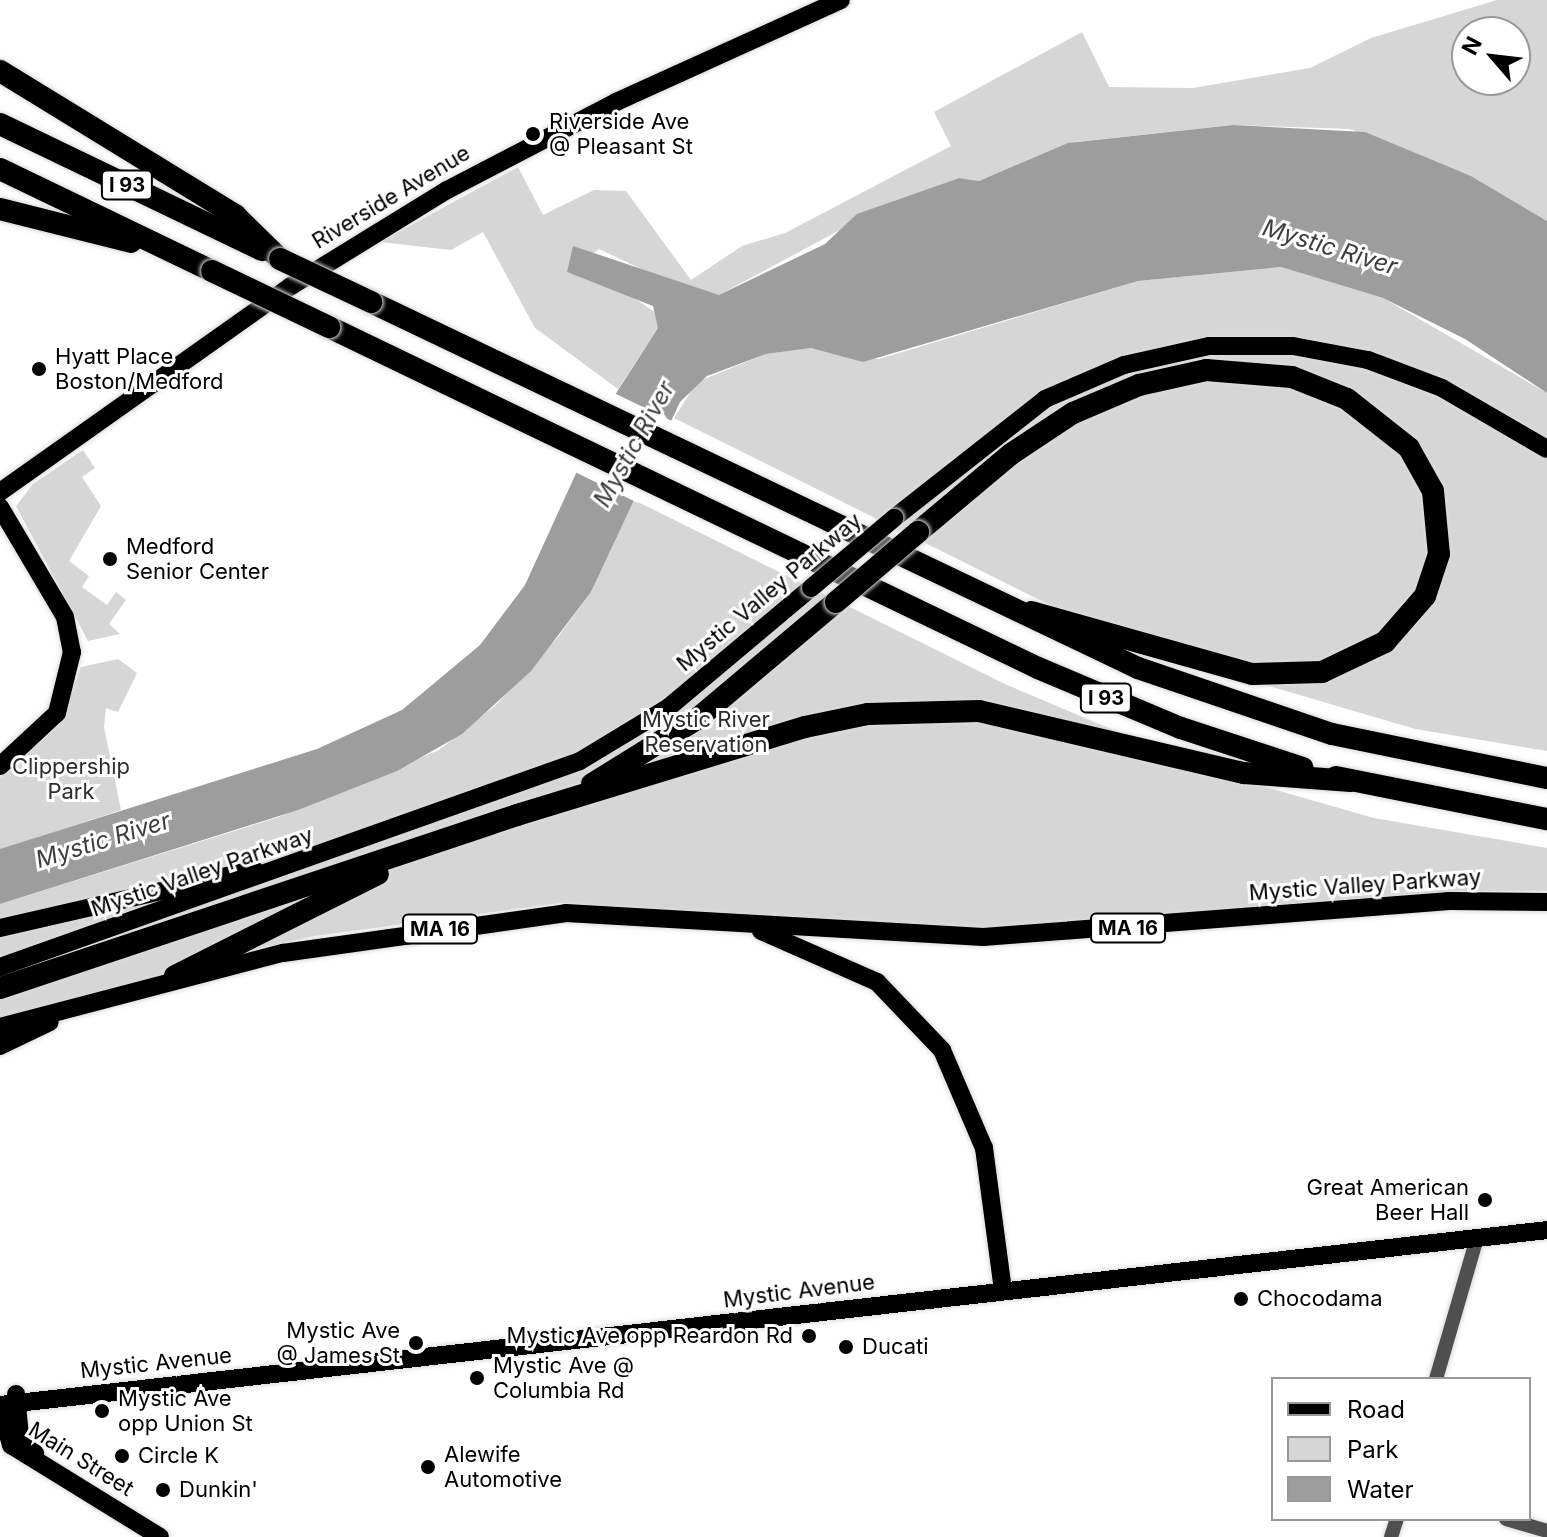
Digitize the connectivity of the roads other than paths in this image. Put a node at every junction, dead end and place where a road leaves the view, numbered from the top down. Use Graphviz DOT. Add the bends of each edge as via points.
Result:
graph roads {
  1 [pos="841,0"];
  2 [pos="0,71"];
  3 [pos="0,124"];
  4 [pos="0,169"];
  5 [pos="0,209"];
  6 [pos="259,244"];
  7 [pos="169,250"];
  8 [pos="1547,449"];
  9 [pos="0,492"];
  10 [pos="0,507"];
  11 [pos="1004,607"];
  12 [pos="0,766"];
  13 [pos="1547,778"];
  14 [pos="1351,781"];
  15 [pos="517,815"];
  16 [pos="1547,819"];
  17 [pos="447,839"];
  18 [pos="316,858"];
  19 [pos="1547,902"];
  20 [pos="708,918"];
  21 [pos="0,928"];
  22 [pos="0,967"];
  23 [pos="175,976"];
  24 [pos="0,988"];
  25 [pos="95,1000"];
  26 [pos="0,1027"];
  27 [pos="0,1046"];
  28 [pos="1547,1230"];
  29 [pos="1477,1238"];
  30 [pos="1003,1290"];
  31 [pos="1437,1377"];
  32 [pos="5,1400"];
  33 [pos="0,1441"];
  34 [pos="24,1454"];
  35 [pos="69,1479"];
  36 [pos="1513,1521"];
  37 [pos="1547,1531"];
  38 [pos="160,1537"];
  1 -- 9 [label="main road, Riverside Avenue" via="616,102 447,190 291,286"];
  2 -- 6 [label="highway" via="235,215"];
  3 -- 6 [label="highway, I 93"];
  4 -- 7 [label="highway, I 93"];
  5 -- 7 [label="highway"];
  6 -- 11 [label="highway, I 93, bridge" via="280,259"];
  7 -- 14 [label="highway, I 93, bridge" via="1096,694"];
  8 -- 18 [label="main road, Mystic Valley Parkway, bridge" via="1442,388 1368,360 1293,346 1209,346 1124,365 1045,399 681,697 600,751"];
  10 -- 12 [label="main road" via="65,617 72,652 57,713"];
  11 -- 13 [label="highway, I 93" via="1138,668 1283,720 1431,758"];
  11 -- 15 [label="highway, bridge" via="1077,620 1252,674 1322,672 1367,655 1415,612 1434,576 1439,513 1409,448 1372,414 1292,377 1206,370 1139,385 1073,413 1011,454 653,750"];
  14 -- 15 [label="highway" via="1244,773 1033,719 896,711 805,727"];
  14 -- 16 [label="highway, I 93"];
  15 -- 17 [label="highway"];
  17 -- 23 [label="highway"];
  17 -- 24 [label="highway"];
  18 -- 21 [label="main road"];
  18 -- 22 [label="main road, Mystic Valley Parkway"];
  19 -- 20 [label="main road, Mystic Valley Parkway / MA 16" via="1450,901 1010,936 878,935"];
  20 -- 23 [label="main road, Mystic Valley Parkway / MA 16" via="528,917 322,945"];
  20 -- 30 [label="main road" via="840,961 886,989 932,1036 978,1126"];
  23 -- 25 [label="main road, Mystic Valley Parkway / MA 16"];
  25 -- 26 [label="main road, Mystic Valley Parkway / MA 16"];
  25 -- 27 [label="main road"];
  28 -- 29 [label="main road, Mystic Avenue"];
  29 -- 30 [label="main road, Mystic Avenue"];
  29 -- 31 [label="street"];
  30 -- 32 [label="main road, Mystic Avenue"];
  32 -- 34 [label="main road, Main Street" via="4,1434"];
  32 -- 35 [label="main road" via="22,1440"];
  33 -- 34 [label="main road"];
  34 -- 35 [label="main road, Main Street"];
  35 -- 38 [label="main road, Main Street"];
  36 -- 37 [label="street"];
}
